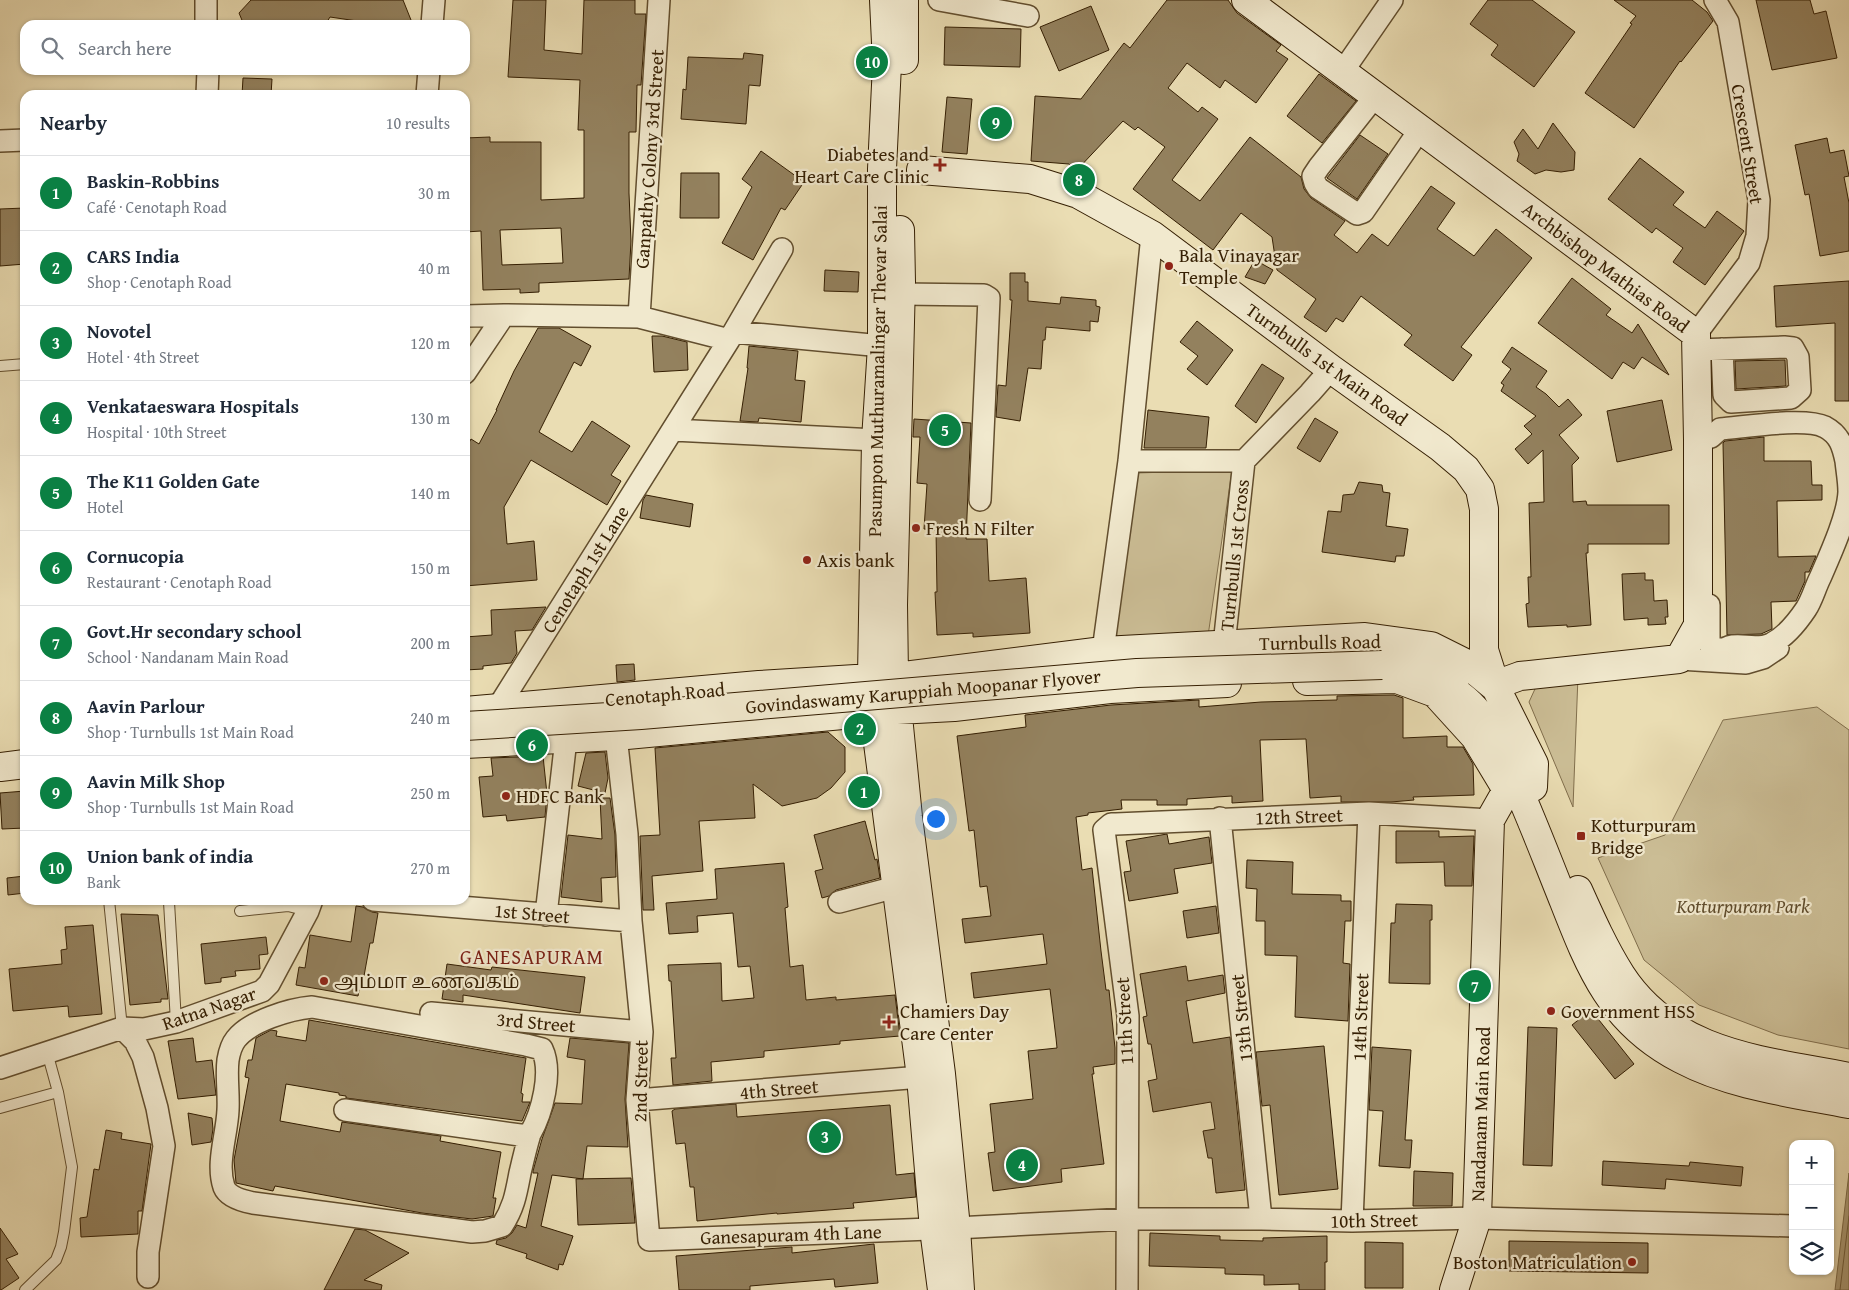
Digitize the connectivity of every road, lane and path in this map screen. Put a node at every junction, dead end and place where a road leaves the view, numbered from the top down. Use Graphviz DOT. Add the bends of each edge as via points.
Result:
graph roads {
  1 [pos="206,0"];
  2 [pos="434,0"];
  3 [pos="659,0"];
  4 [pos="884,0"];
  5 [pos="904,0"];
  6 [pos="939,0"];
  7 [pos="1246,0"];
  8 [pos="1392,0"];
  9 [pos="1715,0"];
  10 [pos="1028,16"];
  11 [pos="206,20"];
  12 [pos="432,20"];
  13 [pos="905,41"];
  14 [pos="887,64"];
  15 [pos="1344,71"];
  16 [pos="208,75"];
  17 [pos="429,75"];
  18 [pos="207,90"];
  19 [pos="427,90"];
  20 [pos="1376,95"];
  21 [pos="1421,128"];
  22 [pos="20,140"];
  23 [pos="0,141"];
  24 [pos="922,170"];
  25 [pos="1152,235"];
  26 [pos="782,249"];
  27 [pos="901,294"];
  28 [pos="504,315"];
  29 [pos="470,316"];
  30 [pos="639,317"];
  31 [pos="732,336"];
  32 [pos="1705,344"];
  33 [pos="882,346"];
  34 [pos="20,364"];
  35 [pos="0,366"];
  36 [pos="470,366"];
  37 [pos="1331,369"];
  38 [pos="1784,413"];
  39 [pos="674,430"];
  40 [pos="1702,431"];
  41 [pos="876,440"];
  42 [pos="1129,461"];
  43 [pos="1244,461"];
  44 [pos="980,500"];
  45 [pos="1849,511"];
  46 [pos="1224,645"];
  47 [pos="1102,651"];
  48 [pos="1718,655"];
  49 [pos="1679,659"];
  50 [pos="883,677"];
  51 [pos="1496,688"];
  52 [pos="497,709"];
  53 [pos="470,711"];
  54 [pos="885,711"];
  55 [pos="470,726"];
  56 [pos="616,736"];
  57 [pos="566,739"];
  58 [pos="470,744"];
  59 [pos="20,752"];
  60 [pos="0,754"];
  61 [pos="20,765"];
  62 [pos="0,767"];
  63 [pos="1520,790"];
  64 [pos="1369,813"];
  65 [pos="1220,818"];
  66 [pos="1490,820"];
  67 [pos="1108,826"];
  68 [pos="896,887"];
  69 [pos="839,902"];
  70 [pos="110,905"];
  71 [pos="169,905"];
  72 [pos="431,905"];
  73 [pos="310,906"];
  74 [pos="240,911"];
  75 [pos="546,915"];
  76 [pos="632,921"];
  77 [pos="262,991"];
  78 [pos="227,1003"];
  79 [pos="431,1013"];
  80 [pos="281,1014"];
  81 [pos="176,1022"];
  82 [pos="122,1028"];
  83 [pos="244,1030"];
  84 [pos="642,1032"];
  85 [pos="47,1052"];
  86 [pos="0,1068"];
  87 [pos="920,1077"];
  88 [pos="1849,1077"];
  89 [pos="1813,1083"];
  90 [pos="58,1092"];
  91 [pos="637,1100"];
  92 [pos="1849,1104"];
  93 [pos="0,1108"];
  94 [pos="345,1110"];
  95 [pos="530,1134"];
  96 [pos="1476,1218"];
  97 [pos="1127,1219"];
  98 [pos="1262,1219"];
  99 [pos="1352,1221"];
  100 [pos="1789,1226"];
  101 [pos="945,1228"];
  102 [pos="648,1240"];
  103 [pos="148,1277"];
  104 [pos="25,1290"];
  105 [pos="942,1290"];
  106 [pos="960,1290"];
  107 [pos="1127,1290"];
  108 [pos="1454,1290"];
  1 -- 11 [label="street"];
  2 -- 12 [label="street"];
  3 -- 30 [label="street, Ganpathy Colony 3rd Street"];
  4 -- 14 [label="street, Pasumpon Muthuramalingar Thevar Salai"];
  5 -- 13 [label="street, Pasumpon Muthuramalingar Thevar Salai"];
  6 -- 10 [label="street"];
  7 -- 15 [label="street, Archbishop Mathias Road"];
  8 -- 15 [label="street"];
  9 -- 32 [label="street, Crescent Street" via="1728,22 1759,200 1757,236 1749,263"];
  13 -- 14 [label="street"];
  13 -- 27 [label="street, Pasumpon Muthuramalingar Thevar Salai" via="899,169"];
  14 -- 33 [label="street, Pasumpon Muthuramalingar Thevar Salai" via="882,168"];
  15 -- 20 [label="street, Archbishop Mathias Road"];
  16 -- 18 [label="street"];
  17 -- 19 [label="street"];
  20 -- 21 [label="street, Archbishop Mathias Road"];
  20 -- 21 [label="street" via="1319,166 1313,176 1318,188 1357,214 1363,212"];
  21 -- 32 [label="street, Archbishop Mathias Road"];
  22 -- 23 [label="street"];
  24 -- 25 [label="street, Turnbulls 1st Main Road" via="1030,179 1078,194"];
  25 -- 37 [label="street, Turnbulls 1st Main Road"];
  25 -- 42 [label="street"];
  26 -- 31 [label="street, Cenotaph 1st Lane"];
  27 -- 44 [label="street" via="984,295 989,298"];
  27 -- 50 [label="street, Pasumpon Muthuramalingar Thevar Salai" via="894,595"];
  28 -- 29 [label="street"];
  28 -- 30 [label="street"];
  28 -- 36 [label="street"];
  30 -- 31 [label="street"];
  31 -- 33 [label="street"];
  31 -- 39 [label="street, Cenotaph 1st Lane"];
  32 -- 40 [label="street, Archbishop Mathias Road"];
  33 -- 41 [label="street, Pasumpon Muthuramalingar Thevar Salai"];
  34 -- 35 [label="lane"];
  37 -- 43 [label="street"];
  37 -- 51 [label="street, Turnbulls 1st Main Road" via="1440,447 1466,469 1480,488 1484,509 1484,650"];
  38 -- 40 [label="street"];
  39 -- 41 [label="street"];
  39 -- 52 [label="street, Cenotaph 1st Lane"];
  40 -- 48 [label="street" via="1709,643"];
  40 -- 48 [label="street" via="1803,422 1824,427 1842,443 1848,478 1845,513 1826,566 1806,608 1782,638 1770,645 1729,646"];
  40 -- 49 [label="street, Archbishop Mathias Road" via="1698,625"];
  41 -- 50 [label="street, Pasumpon Muthuramalingar Thevar Salai"];
  42 -- 43 [label="street, Turnbulls 1st Cross"];
  42 -- 47 [label="street"];
  43 -- 46 [label="street, Turnbulls 1st Cross"];
  45 -- 48 [label="street" via="1819,596 1804,623 1788,641 1763,658 1746,663"];
  46 -- 47 [label="street, Turnbulls Road"];
  46 -- 51 [label="street, Turnbulls Road" via="1365,637 1431,646 1467,664"];
  47 -- 50 [label="street, Turnbulls Road"];
  48 -- 49 [label="street"];
  49 -- 51 [label="street" via="1520,676"];
  50 -- 52 [label="street, Cenotaph Road"];
  50 -- 54 [label="street"];
  50 -- 54 [label="street"];
  51 -- 63 [label="street, Turnbulls Road" via="1534,764"];
  52 -- 53 [label="street, Cenotaph Road"];
  54 -- 56 [label="street, Cenotaph Road"];
  54 -- 63 [label="street, Turnbulls Road" via="954,707 1110,689 1397,679 1435,694"];
  54 -- 68 [label="street"];
  54 -- 101 [label="street" via="908,817 941,1074"];
  55 -- 63 [label="street, Govindaswamy Karuppiah Moopanar Flyover, bridge" via="686,712 1137,672 1382,665 1394,672 1435,681 1458,693 1476,709 1498,730"];
  56 -- 57 [label="street, Cenotaph Road"];
  56 -- 76 [label="street, 2nd Street" via="627,834"];
  57 -- 58 [label="street, Cenotaph Road"];
  57 -- 75 [label="street"];
  59 -- 60 [label="street"];
  61 -- 62 [label="street"];
  63 -- 66 [label="street, Nandanam Main Road"];
  63 -- 89 [label="street, Turnbulls Road" via="1585,954 1600,984 1632,1024 1665,1050 1703,1070 1769,1088"];
  64 -- 65 [label="street, 12th Street"];
  64 -- 66 [label="street, 12th Street"];
  64 -- 99 [label="street, 14th Street"];
  65 -- 67 [label="street, 12th Street"];
  65 -- 98 [label="street, 13th Street"];
  66 -- 96 [label="street, Nandanam Main Road"];
  67 -- 97 [label="street, 11th Street" via="1104,834 1128,1016"];
  68 -- 69 [label="street"];
  68 -- 87 [label="street"];
  70 -- 82 [label="lane"];
  71 -- 81 [label="lane"];
  72 -- 75 [label="street, 1st Street"];
  73 -- 74 [label="lane"];
  73 -- 77 [label="street, Ratna Nagar" via="269,984"];
  75 -- 76 [label="street, 1st Street"];
  76 -- 84 [label="street, 2nd Street"];
  77 -- 78 [label="street, Ratna Nagar"];
  77 -- 80 [label="street"];
  78 -- 81 [label="street, Ratna Nagar"];
  78 -- 83 [label="street"];
  79 -- 84 [label="street, 3rd Street"];
  80 -- 83 [label="street"];
  80 -- 95 [label="street" via="312,1007 542,1049 546,1058 546,1075 541,1108"];
  81 -- 82 [label="street, Ratna Nagar" via="144,1029"];
  82 -- 85 [label="street, Ratna Nagar"];
  82 -- 103 [label="street" via="135,1041 143,1057 164,1146 148,1252"];
  83 -- 95 [label="street" via="234,1040 228,1060 228,1113 221,1169 224,1189 237,1199 472,1232 485,1230 502,1226 512,1211"];
  84 -- 91 [label="street, 2nd Street"];
  85 -- 86 [label="street, Ratna Nagar"];
  85 -- 90 [label="lane"];
  87 -- 91 [label="street, 4th Street"];
  87 -- 101 [label="street"];
  88 -- 89 [label="street"];
  89 -- 92 [label="street"];
  90 -- 93 [label="lane"];
  90 -- 104 [label="lane" via="72,1167 64,1232 56,1260"];
  91 -- 102 [label="street, 2nd Street"];
  94 -- 95 [label="street"];
  96 -- 99 [label="street, 10th Street"];
  96 -- 100 [label="street, 10th Street"];
  96 -- 108 [label="street, Nandanam Main Road"];
  97 -- 98 [label="street, 10th Street"];
  97 -- 101 [label="street, 10th Street"];
  97 -- 107 [label="street, 11th Street"];
  98 -- 99 [label="street, 10th Street"];
  101 -- 102 [label="street, Ganesapuram 4th Lane"];
  101 -- 105 [label="street"];
  101 -- 106 [label="street"];
}
